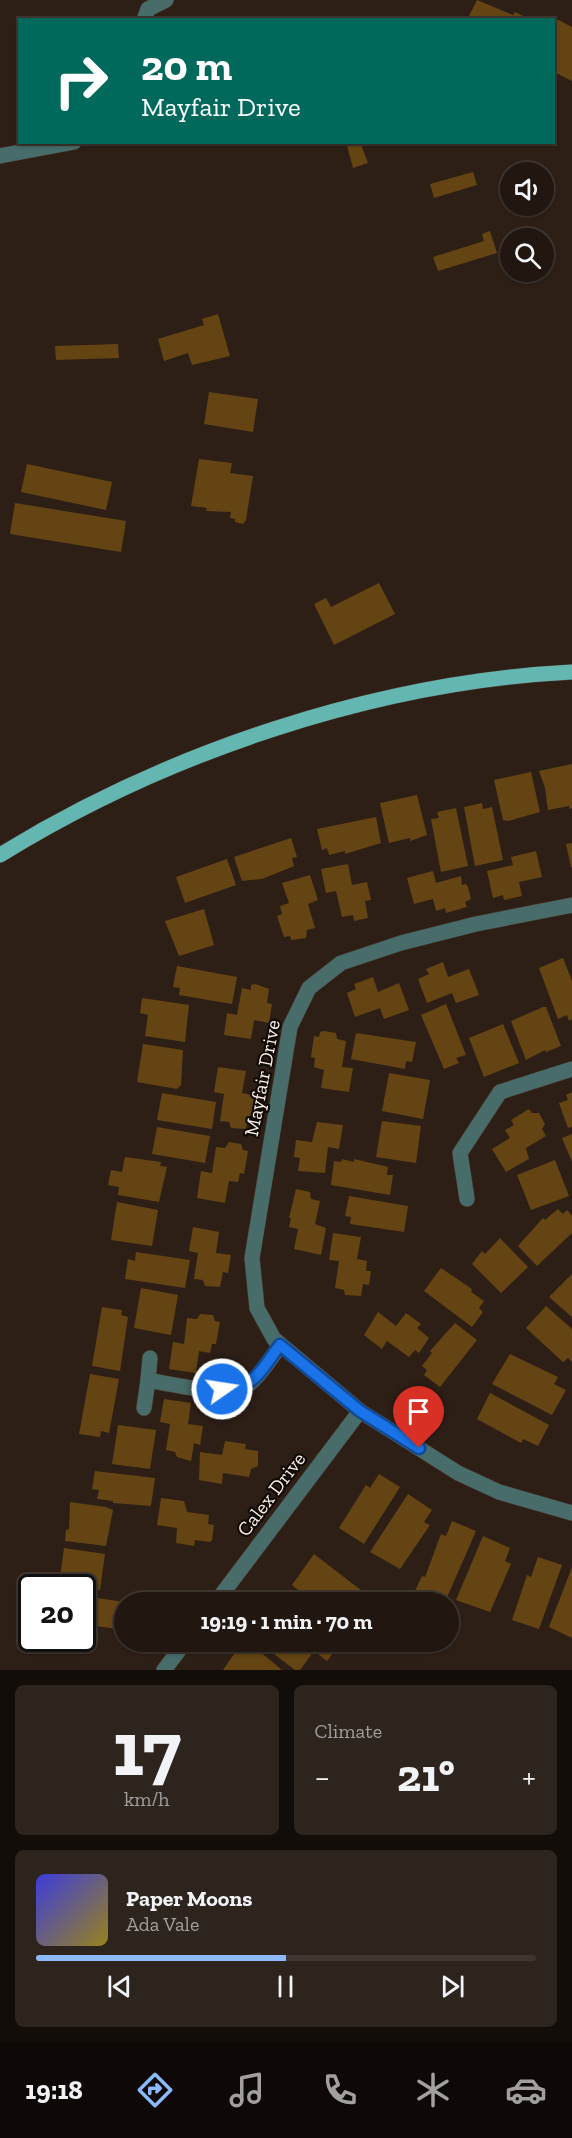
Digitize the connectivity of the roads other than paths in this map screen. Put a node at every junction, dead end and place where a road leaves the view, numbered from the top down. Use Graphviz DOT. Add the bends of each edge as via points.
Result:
graph roads {
  1 [pos="166,0"];
  2 [pos="145,18"];
  3 [pos="63,144"];
  4 [pos="0,156"];
  5 [pos="572,672"];
  6 [pos="0,855"];
  7 [pos="572,905"];
  8 [pos="572,1069"];
  9 [pos="467,1200"];
  10 [pos="280,1345"];
  11 [pos="150,1358"];
  12 [pos="148,1380"];
  13 [pos="144,1408"];
  14 [pos="360,1411"];
  15 [pos="571,1511"];
  16 [pos="224,1592"];
  17 [pos="178,1652"];
  18 [pos="164,1670"];
  1 -- 2 [label="street" via="148,9"];
  3 -- 4 [label="street"];
  5 -- 6 [label="main road" via="464,682 381,698 297,722 217,750 122,791"];
  7 -- 10 [label="street, Mayfair Drive" via="401,943 341,963 309,988 290,1027 252,1258 257,1308"];
  8 -- 9 [label="street" via="500,1092 460,1153"];
  10 -- 12 [label="street" via="249,1384 241,1388 194,1387"];
  10 -- 14 [label="street, Mayfair Drive"];
  11 -- 12 [label="street"];
  12 -- 13 [label="street"];
  14 -- 15 [label="street, Mayfair Drive" via="458,1473 499,1492"];
  14 -- 16 [label="street, Calex Drive"];
  17 -- 18 [label="street"];
}
